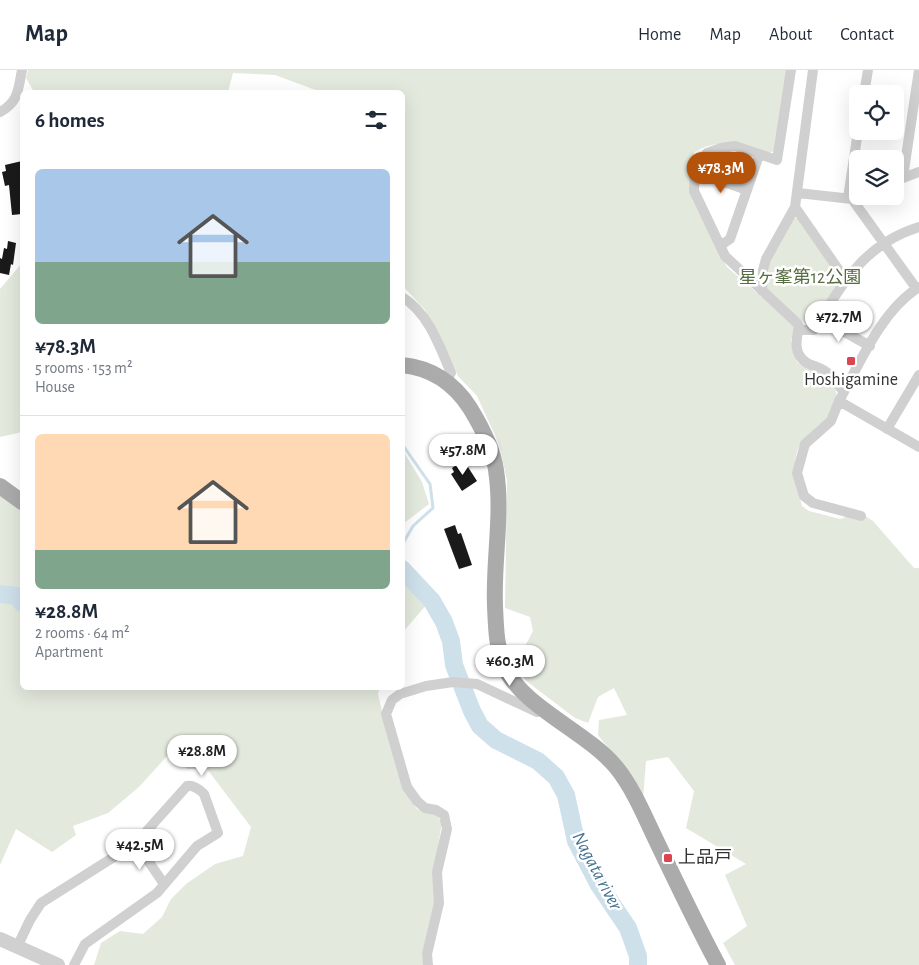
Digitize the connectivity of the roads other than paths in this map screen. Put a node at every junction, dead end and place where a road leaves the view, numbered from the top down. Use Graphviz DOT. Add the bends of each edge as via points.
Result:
graph roads {
  1 [pos="22,70"];
  2 [pos="791,70"];
  3 [pos="813,70"];
  4 [pos="868,70"];
  5 [pos="919,70"];
  6 [pos="866,85"];
  7 [pos="0,112"];
  8 [pos="904,152"];
  9 [pos="757,161"];
  10 [pos="919,172"];
  11 [pos="704,174"];
  12 [pos="904,177"];
  13 [pos="747,190"];
  14 [pos="798,193"];
  15 [pos="849,198"];
  16 [pos="859,205"];
  17 [pos="795,207"];
  18 [pos="919,227"];
  19 [pos="884,243"];
  20 [pos="720,246"];
  21 [pos="845,279"];
  22 [pos="918,288"];
  23 [pos="762,291"];
  24 [pos="405,300"];
  25 [pos="821,318"];
  26 [pos="798,330"];
  27 [pos="870,346"];
  28 [pos="405,365"];
  29 [pos="919,375"];
  30 [pos="440,377"];
  31 [pos="842,396"];
  32 [pos="887,429"];
  33 [pos="919,447"];
  34 [pos="0,486"];
  35 [pos="20,501"];
  36 [pos="861,516"];
  37 [pos="544,709"];
  38 [pos="136,843"];
  39 [pos="164,884"];
  40 [pos="0,939"];
  41 [pos="17,947"];
  42 [pos="58,965"];
  43 [pos="74,965"];
  44 [pos="428,965"];
  45 [pos="718,965"];
  1 -- 7 [label="street" via="14,102"];
  2 -- 20 [label="street" via="777,160 735,146 707,154 695,171 694,191"];
  3 -- 14 [label="street"];
  4 -- 6 [label="street"];
  5 -- 8 [label="street"];
  9 -- 13 [label="street"];
  10 -- 12 [label="street"];
  11 -- 13 [label="street"];
  13 -- 20 [label="street" via="730,239"];
  14 -- 15 [label="street"];
  14 -- 17 [label="street"];
  16 -- 19 [label="street"];
  17 -- 21 [label="street"];
  17 -- 23 [label="street" via="766,259"];
  18 -- 19 [label="street"];
  19 -- 21 [label="street" via="867,255"];
  19 -- 22 [label="street"];
  20 -- 23 [label="street" via="725,256"];
  21 -- 25 [label="street"];
  22 -- 27 [label="street" via="885,319"];
  23 -- 26 [label="street" via="797,323"];
  24 -- 30 [label="street" via="419,313 432,333 450,373"];
  25 -- 26 [label="street" via="814,330"];
  25 -- 27 [label="street"];
  26 -- 31 [label="street" via="797,352 808,363 824,369"];
  27 -- 31 [label="street"];
  28 -- 30 [label="main road"];
  29 -- 32 [label="street"];
  30 -- 37 [label="main road" via="457,389 473,413 492,453 498,491 494,592 498,646 511,676"];
  31 -- 32 [label="street"];
  31 -- 36 [label="street" via="831,421 806,444 797,473 804,496 813,503"];
  32 -- 33 [label="street"];
  34 -- 35 [label="main road"];
  37 -- 44 [label="street" via="537,712 476,684 453,682 426,686 400,694 392,700 386,714 407,787 417,802 444,815 447,829 437,872 439,903 427,954"];
  37 -- 45 [label="main road" via="587,739 617,768 637,800"];
  38 -- 39 [label="street"];
  38 -- 39 [label="street" via="187,786 203,793 218,831 197,846"];
  38 -- 41 [label="street" via="41,903"];
  39 -- 43 [label="street" via="153,896 85,944"];
  40 -- 41 [label="street"];
  41 -- 42 [label="street"];
}
